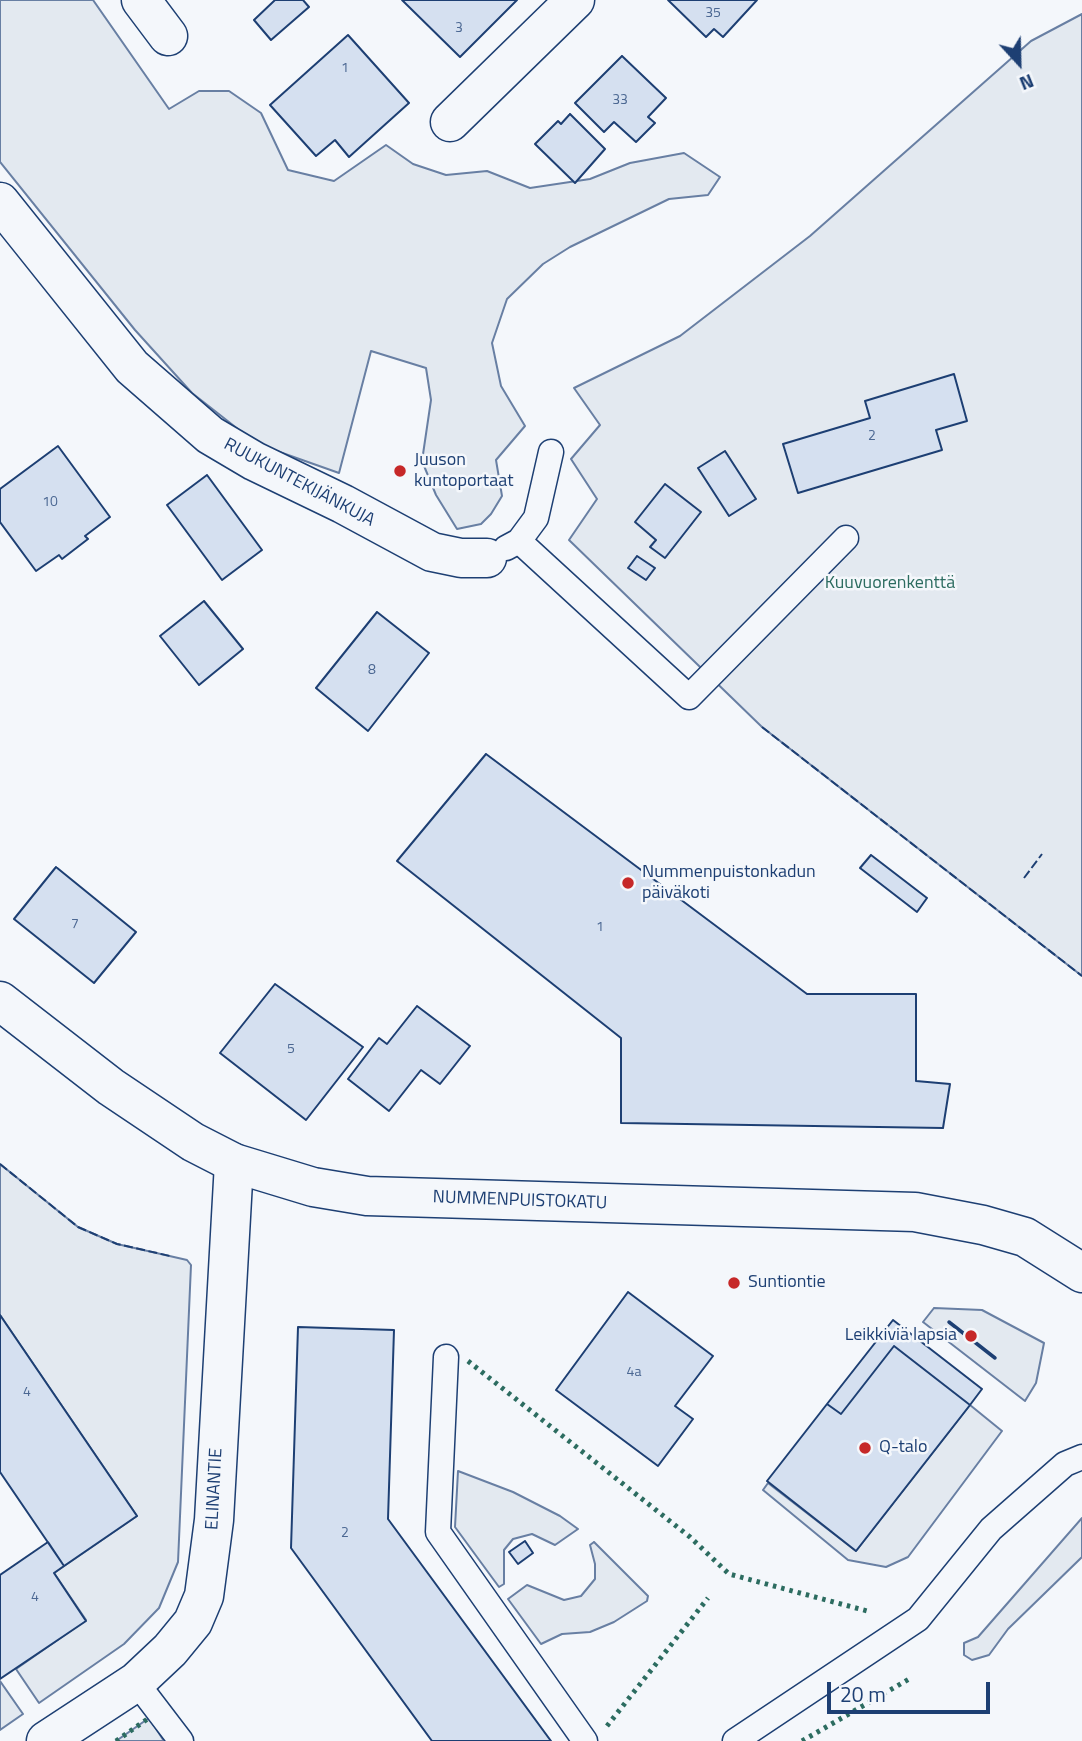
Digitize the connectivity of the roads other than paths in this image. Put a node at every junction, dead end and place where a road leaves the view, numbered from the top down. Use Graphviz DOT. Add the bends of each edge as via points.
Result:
graph roads {
  1 [pos="141,0"];
  2 [pos="575,0"];
  3 [pos="168,36"];
  4 [pos="450,122"];
  5 [pos="0,202"];
  6 [pos="551,452"];
  7 [pos="846,538"];
  8 [pos="503,549"];
  9 [pos="0,1001"];
  10 [pos="234,1163"];
  11 [pos="1082,1273"];
  12 [pos="446,1357"];
  13 [pos="1082,1457"];
  14 [pos="136,1682"];
  15 [pos="46,1741"];
  16 [pos="181,1741"];
  17 [pos="585,1741"];
  18 [pos="735,1741"];
  1 -- 3 [label="street"];
  2 -- 4 [label="street"];
  5 -- 8 [label="street, RUUKUNTEKIJÄNKUJA" via="132,367 210,435 432,552 461,558"];
  6 -- 8 [label="lane" via="536,518"];
  7 -- 8 [label="lane" via="689,697"];
  9 -- 10 [label="street, NUMMENPUISTOKATU" via="163,1124"];
  10 -- 11 [label="street, NUMMENPUISTOKATU" via="313,1187 367,1196 915,1212 1025,1237"];
  10 -- 14 [label="street, ELINANTIE" via="210,1569 193,1622"];
  12 -- 17 [label="lane" via="438,1532"];
  13 -- 18 [label="lane" via="1065,1464 990,1529 918,1619"];
  14 -- 15 [label="street, ELINANTIE"];
  14 -- 16 [label="lane"];
}
